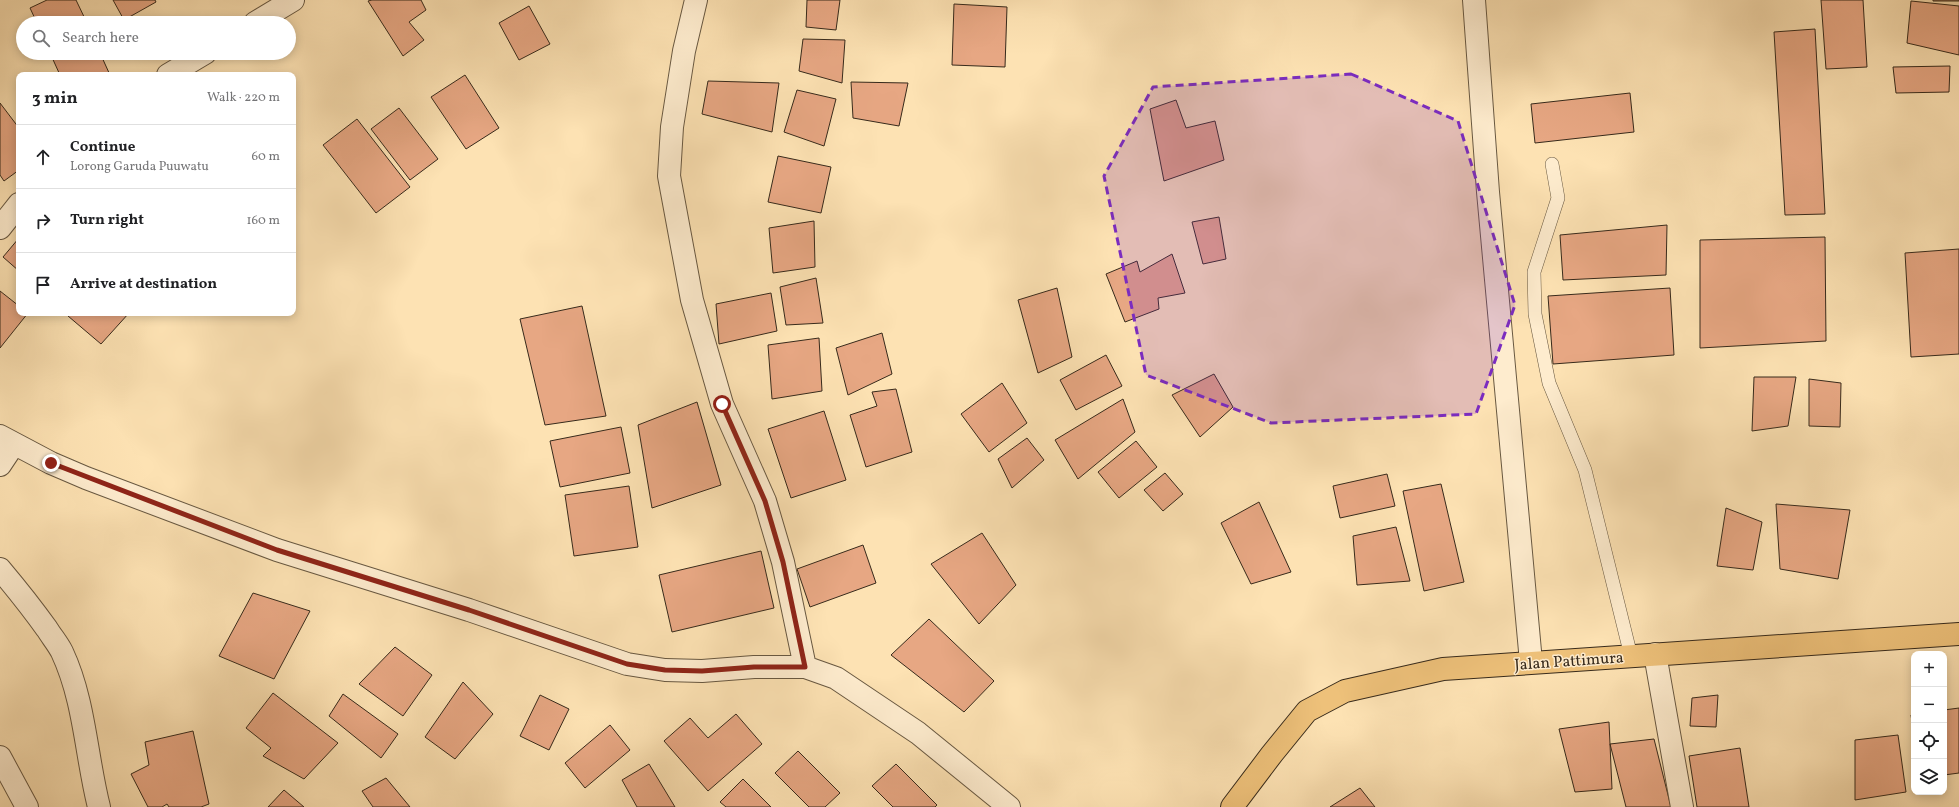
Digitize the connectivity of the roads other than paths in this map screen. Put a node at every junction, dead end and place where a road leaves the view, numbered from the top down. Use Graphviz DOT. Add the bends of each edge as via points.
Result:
graph roads {
  1 [pos="294,0"];
  2 [pos="696,0"];
  3 [pos="1474,0"];
  4 [pos="267,16"];
  5 [pos="193,60"];
  6 [pos="173,72"];
  7 [pos="1552,164"];
  8 [pos="16,208"];
  9 [pos="0,228"];
  10 [pos="7,440"];
  11 [pos="0,464"];
  12 [pos="0,569"];
  13 [pos="1959,634"];
  14 [pos="1655,654"];
  15 [pos="1630,656"];
  16 [pos="1531,662"];
  17 [pos="805,667"];
  18 [pos="0,757"];
  19 [pos="27,807"];
  20 [pos="99,807"];
  21 [pos="1009,807"];
  22 [pos="1232,807"];
  23 [pos="1682,807"];
  1 -- 4 [label="street"];
  2 -- 17 [label="street" via="684,51 672,127 669,176 692,300 722,404 765,501 783,562"];
  3 -- 16 [label="street" via="1488,192"];
  5 -- 6 [label="street"];
  7 -- 15 [label="lane" via="1558,198 1534,272 1535,314 1549,383 1585,470"];
  8 -- 9 [label="street"];
  10 -- 11 [label="street"];
  10 -- 17 [label="street" via="86,478 277,550 469,610 627,664 665,670 702,671"];
  12 -- 20 [label="street" via="62,651 82,716 92,782"];
  13 -- 14 [label="highway, Jalan Pattimura"];
  14 -- 15 [label="highway, Jalan Pattimura"];
  14 -- 23 [label="street"];
  15 -- 16 [label="highway, Jalan Pattimura"];
  16 -- 22 [label="highway, Jalan Pattimura" via="1443,669 1345,691 1307,711"];
  17 -- 21 [label="street" via="836,678 918,734"];
  18 -- 19 [label="street"];
}
